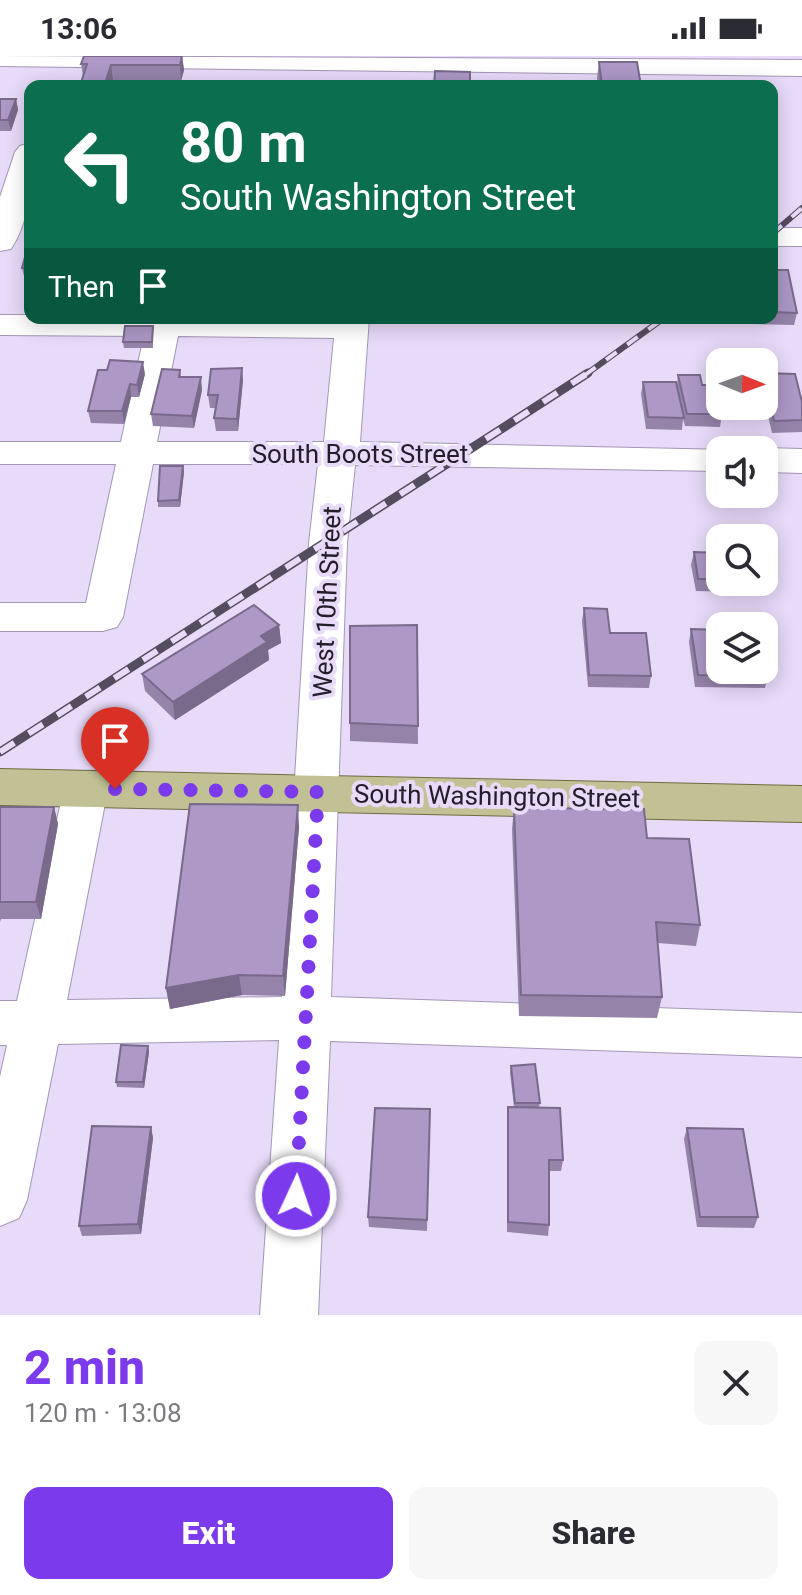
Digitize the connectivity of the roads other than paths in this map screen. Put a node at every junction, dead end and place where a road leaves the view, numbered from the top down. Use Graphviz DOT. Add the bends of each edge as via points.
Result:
graph roads {
  1 [pos="0,58"];
  2 [pos="61,58"];
  3 [pos="677,62"];
  4 [pos="758,62"];
  5 [pos="211,68"];
  6 [pos="369,68"];
  7 [pos="576,68"];
  8 [pos="802,68"];
  9 [pos="519,76"];
  10 [pos="54,80"];
  11 [pos="24,145"];
  12 [pos="8,233"];
  13 [pos="778,237"];
  14 [pos="802,237"];
  15 [pos="82,324"];
  16 [pos="164,324"];
  17 [pos="352,324"];
  18 [pos="0,325"];
  19 [pos="0,453"];
  20 [pos="339,453"];
  21 [pos="139,454"];
  22 [pos="706,459"];
  23 [pos="778,460"];
  24 [pos="802,461"];
  25 [pos="0,617"];
  26 [pos="0,787"];
  27 [pos="86,788"];
  28 [pos="318,792"];
  29 [pos="802,804"];
  30 [pos="306,1018"];
  31 [pos="18,1024"];
  32 [pos="802,1035"];
  33 [pos="0,1200"];
  34 [pos="289,1315"];
  1 -- 2 [label="street"];
  2 -- 5 [label="street"];
  2 -- 10 [label="street"];
  3 -- 4 [label="street"];
  3 -- 7 [label="street"];
  4 -- 8 [label="street"];
  5 -- 6 [label="street"];
  6 -- 9 [label="street"];
  7 -- 9 [label="street"];
  11 -- 12 [label="street"];
  13 -- 14 [label="street"];
  15 -- 18 [label="street"];
  16 -- 21 [label="street"];
  17 -- 20 [label="street, West 10th Street"];
  19 -- 21 [label="street, South Boots Street"];
  20 -- 21 [label="street, South Boots Street"];
  20 -- 22 [label="street, South Boots Street"];
  20 -- 28 [label="street, West 10th Street" via="328,543"];
  21 -- 25 [label="street" via="103,617"];
  23 -- 24 [label="street"];
  26 -- 27 [label="main road, South Washington Street"];
  27 -- 28 [label="main road, South Washington Street"];
  27 -- 31 [label="street"];
  28 -- 29 [label="main road, South Washington Street"];
  28 -- 30 [label="street, West 10th Street"];
  30 -- 31 [label="street"];
  30 -- 32 [label="street"];
  30 -- 34 [label="street, West 10th Street"];
  31 -- 33 [label="street"];
}
